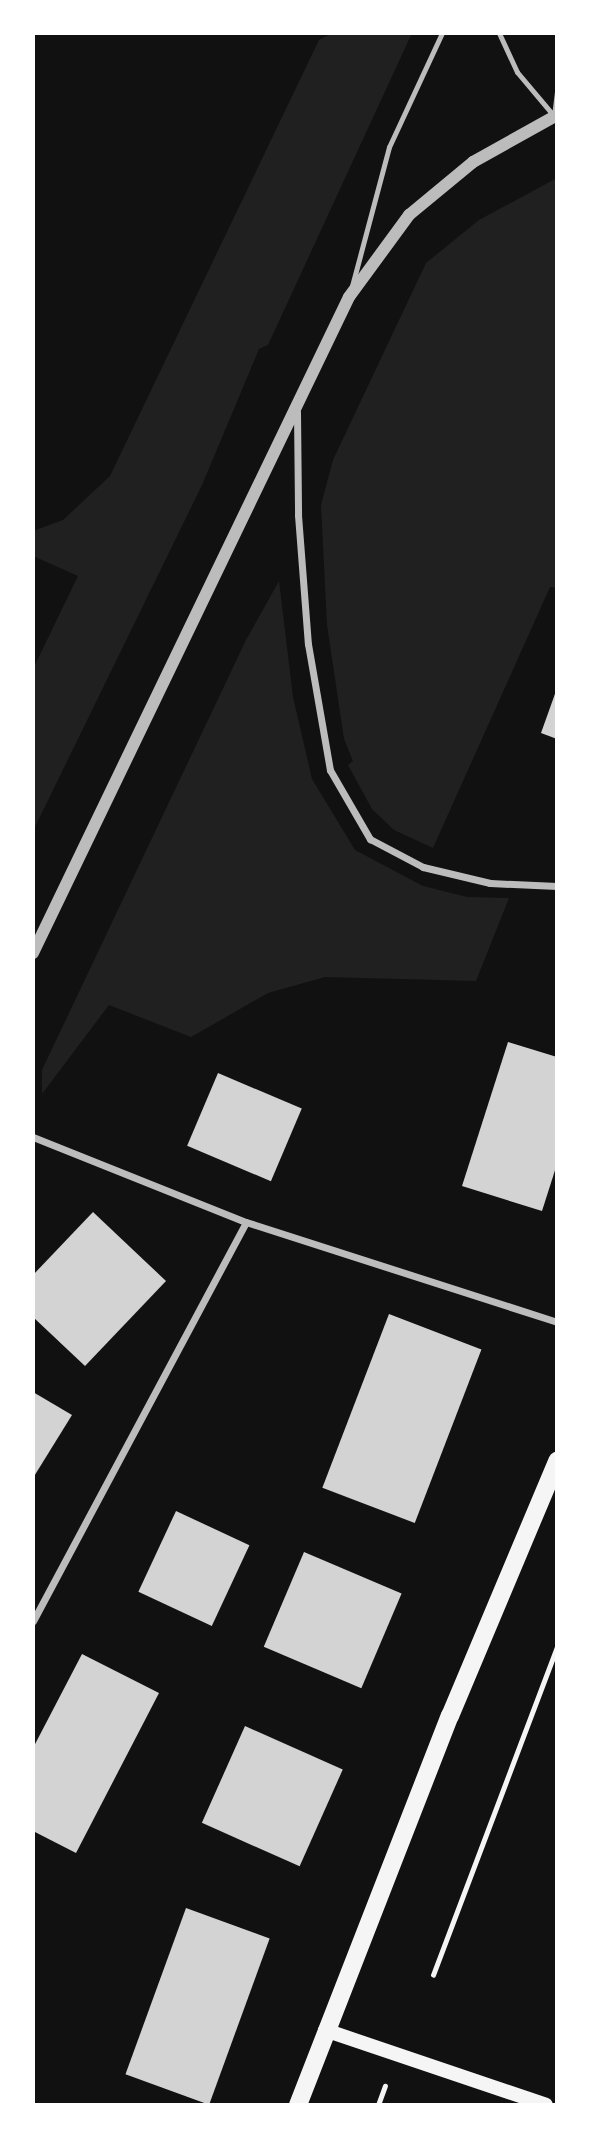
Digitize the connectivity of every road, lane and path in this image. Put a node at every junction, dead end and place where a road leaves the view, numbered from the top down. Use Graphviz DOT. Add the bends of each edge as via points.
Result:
graph roads {
  1 [pos="442,33"];
  2 [pos="499,33"];
  3 [pos="557,92"];
  4 [pos="555,115"];
  5 [pos="349,297"];
  6 [pos="296,406"];
  7 [pos="557,886"];
  8 [pos="33,953"];
  9 [pos="33,1138"];
  10 [pos="246,1222"];
  11 [pos="557,1322"];
  12 [pos="557,1461"];
  13 [pos="33,1621"];
  14 [pos="557,1646"];
  15 [pos="433,1975"];
  16 [pos="324,2030"];
  17 [pos="298,2105"];
  18 [pos="546,2105"];
  1 -- 5 [label="lane" via="389,146"];
  2 -- 4 [label="lane" via="517,72"];
  3 -- 4 [label="lane"];
  4 -- 5 [label="street" via="473,162 409,215"];
  5 -- 6 [label="street"];
  6 -- 7 [label="street" via="308,644 330,770 370,839 423,867 491,883"];
  6 -- 8 [label="street"];
  9 -- 10 [label="street"];
  10 -- 11 [label="street"];
  10 -- 13 [label="street"];
  12 -- 16 [label="main road"];
  14 -- 15 [label="path"];
  16 -- 17 [label="main road"];
  16 -- 18 [label="main road"];
}
